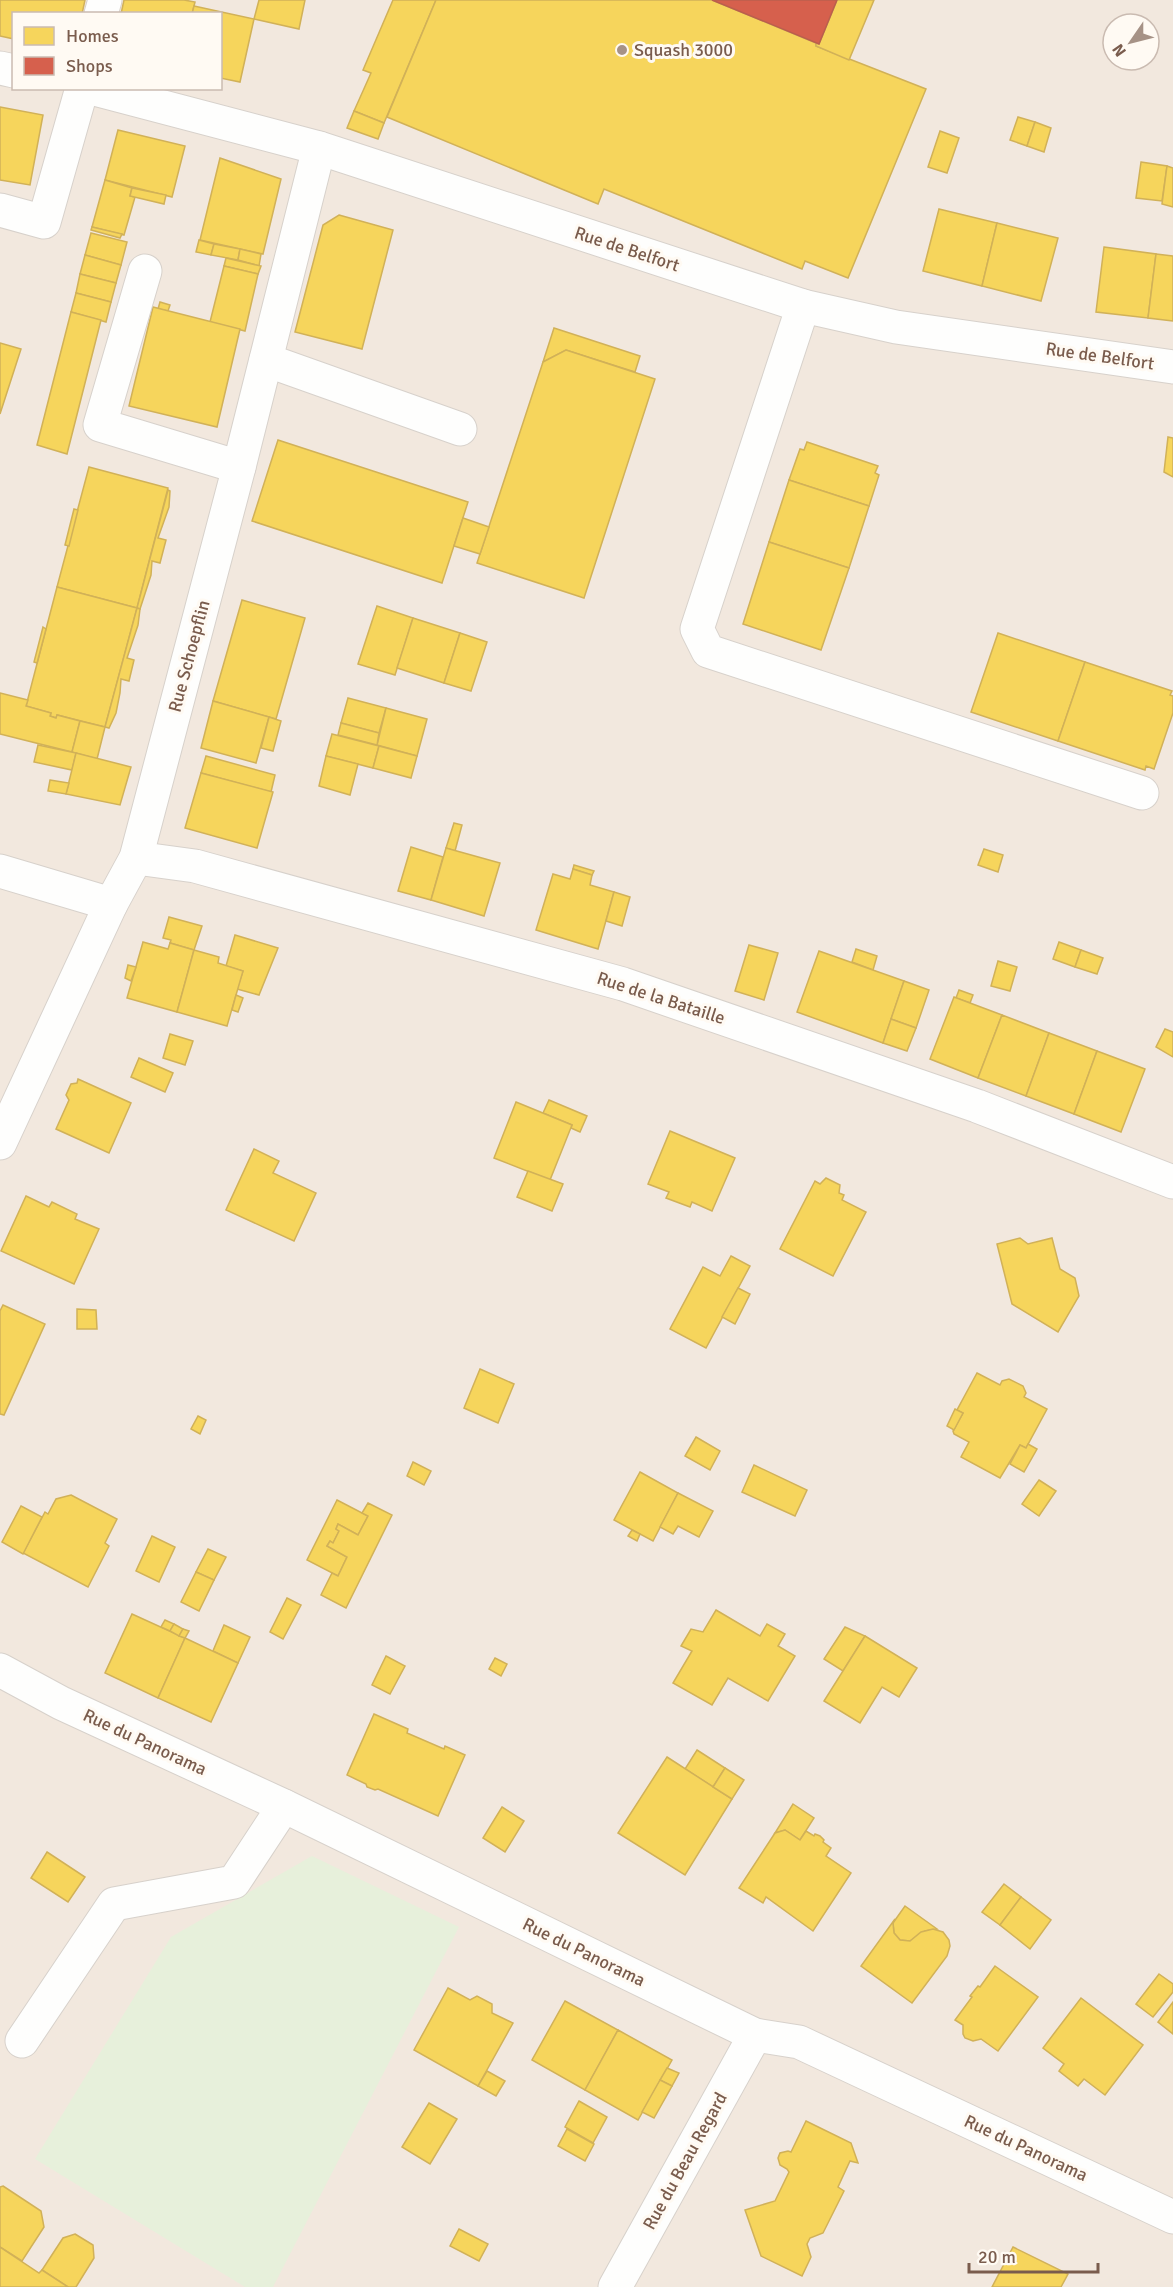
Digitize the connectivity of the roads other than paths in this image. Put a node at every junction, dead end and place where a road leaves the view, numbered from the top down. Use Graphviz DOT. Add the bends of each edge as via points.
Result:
graph roads {
  1 [pos="81,90"];
  2 [pos="99,90"];
  3 [pos="319,148"];
  4 [pos="0,210"];
  5 [pos="146,271"];
  6 [pos="803,306"];
  7 [pos="266,360"];
  8 [pos="1173,366"];
  9 [pos="460,429"];
  10 [pos="239,467"];
  11 [pos="1143,793"];
  12 [pos="136,858"];
  13 [pos="0,871"];
  14 [pos="111,904"];
  15 [pos="0,1143"];
  16 [pos="1173,1182"];
  17 [pos="0,1670"];
  18 [pos="284,1806"];
  19 [pos="755,2035"];
  20 [pos="22,2041"];
  21 [pos="1173,2217"];
  22 [pos="615,2287"];
  1 -- 4 [label="street" via="44,222"];
  2 -- 3 [label="street, Rue de Belfort"];
  3 -- 6 [label="street, Rue de Belfort"];
  3 -- 7 [label="street, Rue Schoepflin"];
  5 -- 10 [label="street" via="100,425"];
  6 -- 8 [label="street, Rue de Belfort" via="896,327"];
  6 -- 11 [label="street" via="697,629 708,651"];
  7 -- 9 [label="street"];
  7 -- 10 [label="street, Rue Schoepflin"];
  10 -- 12 [label="street, Rue Schoepflin"];
  12 -- 14 [label="street, Rue Schoepflin"];
  12 -- 16 [label="street, Rue de la Bataille" via="195,866 623,984 977,1106"];
  13 -- 14 [label="street"];
  14 -- 15 [label="street, Rue Schoepflin"];
  17 -- 18 [label="street, Rue du Panorama" via="61,1703"];
  18 -- 19 [label="street, Rue du Panorama"];
  18 -- 20 [label="street" via="234,1882 114,1904"];
  19 -- 21 [label="street, Rue du Panorama" via="799,2042"];
  19 -- 22 [label="street, Rue du Beau Regard"];
}
